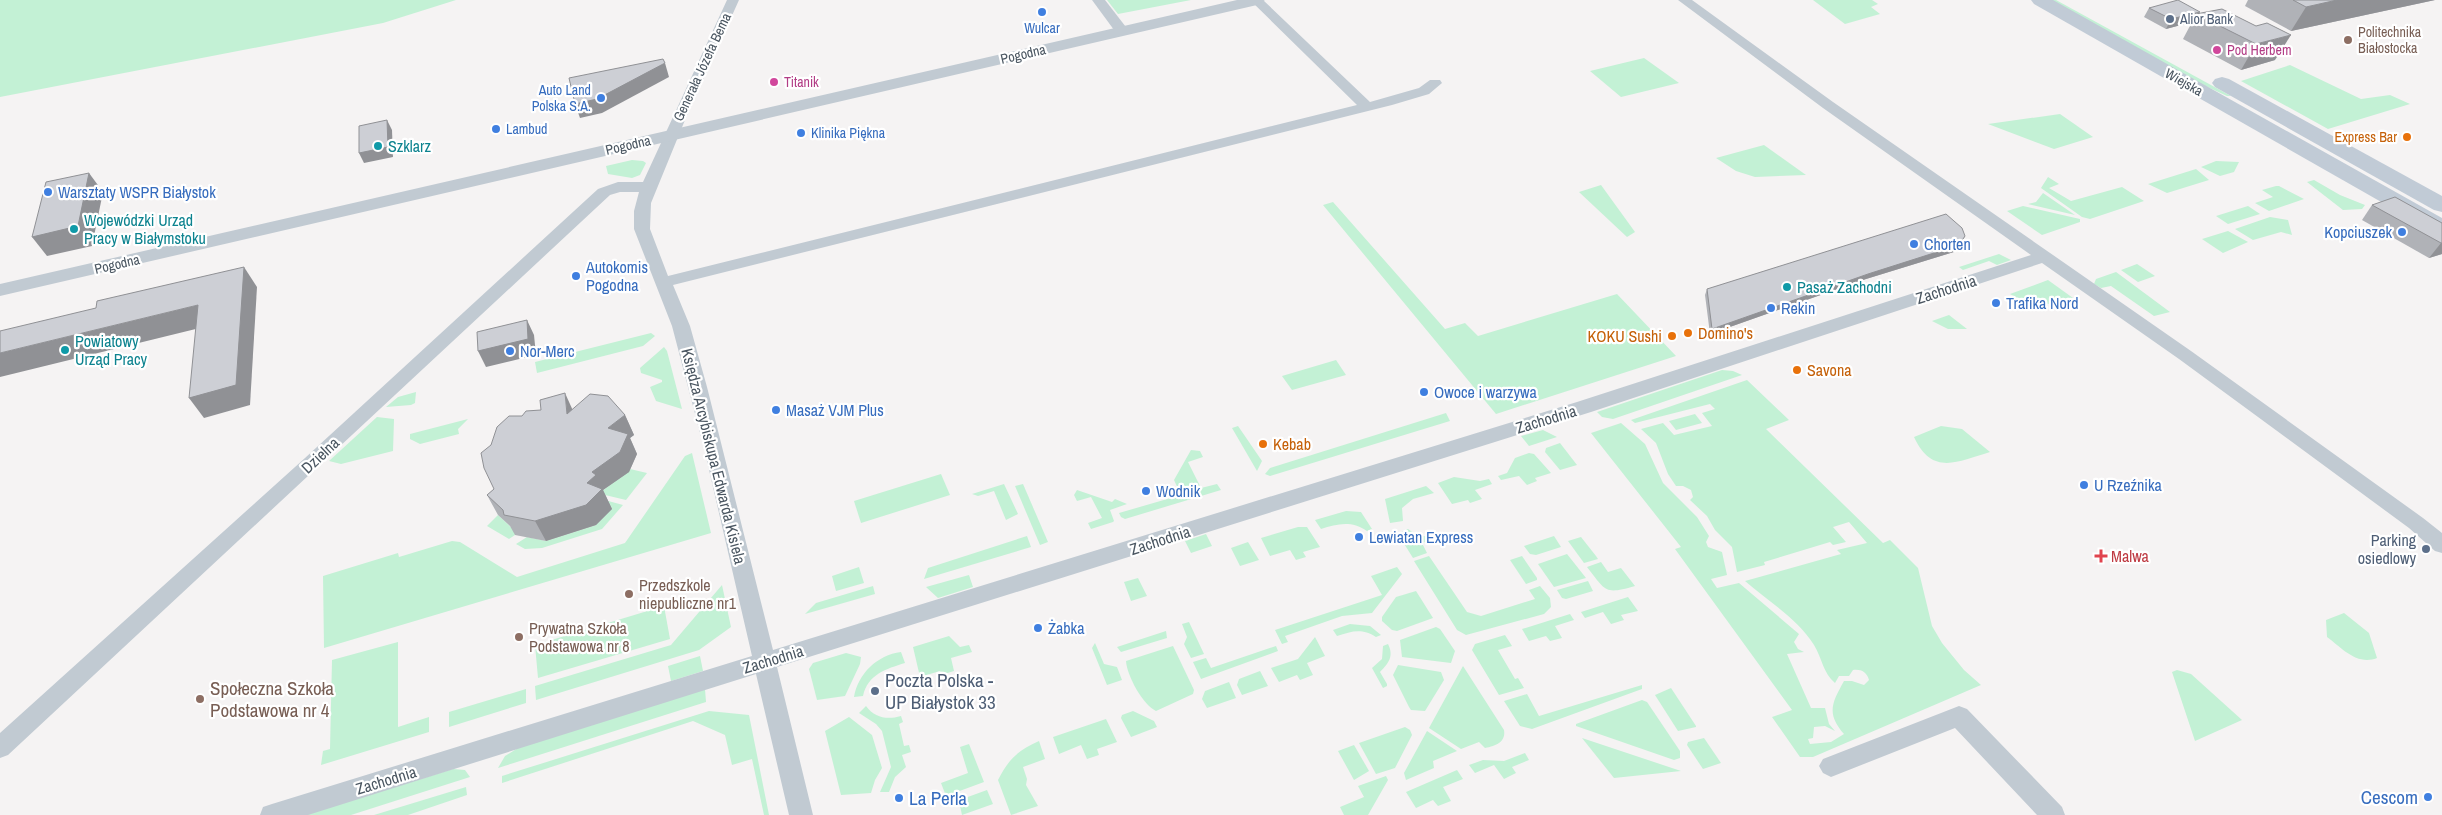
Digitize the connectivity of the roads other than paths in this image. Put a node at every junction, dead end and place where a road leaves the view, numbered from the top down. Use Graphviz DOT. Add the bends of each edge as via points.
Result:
graph roads {
  1 [pos="733,0"];
  2 [pos="1098,0"];
  3 [pos="1256,0"];
  4 [pos="1684,0"];
  5 [pos="2040,0"];
  6 [pos="2069,0"];
  7 [pos="1122,31"];
  8 [pos="1435,83"];
  9 [pos="1367,107"];
  10 [pos="2270,109"];
  11 [pos="2248,118"];
  12 [pos="671,135"];
  13 [pos="2354,156"];
  14 [pos="2328,164"];
  15 [pos="650,187"];
  16 [pos="2442,205"];
  17 [pos="2442,227"];
  18 [pos="2045,256"];
  19 [pos="664,282"];
  20 [pos="0,290"];
  21 [pos="2442,545"];
  22 [pos="764,662"];
  23 [pos="0,748"];
  24 [pos="1831,766"];
  25 [pos="272,815"];
  26 [pos="800,815"];
  27 [pos="2054,815"];
  1 -- 12 [label="street, Generała Józefa Bema"];
  2 -- 7 [label="street"];
  3 -- 7 [label="street, Pogodna"];
  3 -- 9 [label="street"];
  4 -- 18 [label="street"];
  5 -- 11 [label="main road, Wiejska"];
  6 -- 10 [label="main road, Wiejska"];
  7 -- 12 [label="street, Pogodna"];
  8 -- 9 [label="street" via="1424,91"];
  9 -- 19 [label="street"];
  10 -- 11 [label="main road" via="2278,116 2277,121 2268,123"];
  10 -- 13 [label="main road, Wiejska"];
  11 -- 14 [label="main road, Wiejska"];
  12 -- 15 [label="street, Księdza Arcybiskupa Edwarda Kisiela"];
  12 -- 20 [label="street, Pogodna"];
  13 -- 14 [label="main road"];
  13 -- 16 [label="main road, Wiejska"];
  14 -- 17 [label="main road, Wiejska"];
  15 -- 19 [label="street, Księdza Arcybiskupa Edwarda Kisiela" via="642,206 643,234"];
  15 -- 23 [label="street, Dzielna" via="618,187 604,192"];
  18 -- 21 [label="street" via="2319,452"];
  18 -- 22 [label="street, Zachodnia" via="1584,407"];
  19 -- 22 [label="street, Księdza Arcybiskupa Edwarda Kisiela" via="680,325 708,425"];
  22 -- 25 [label="street, Zachodnia"];
  22 -- 26 [label="street, Księdza Arcybiskupa Edwarda Kisiela"];
  24 -- 27 [label="street" via="1960,716"];
}
